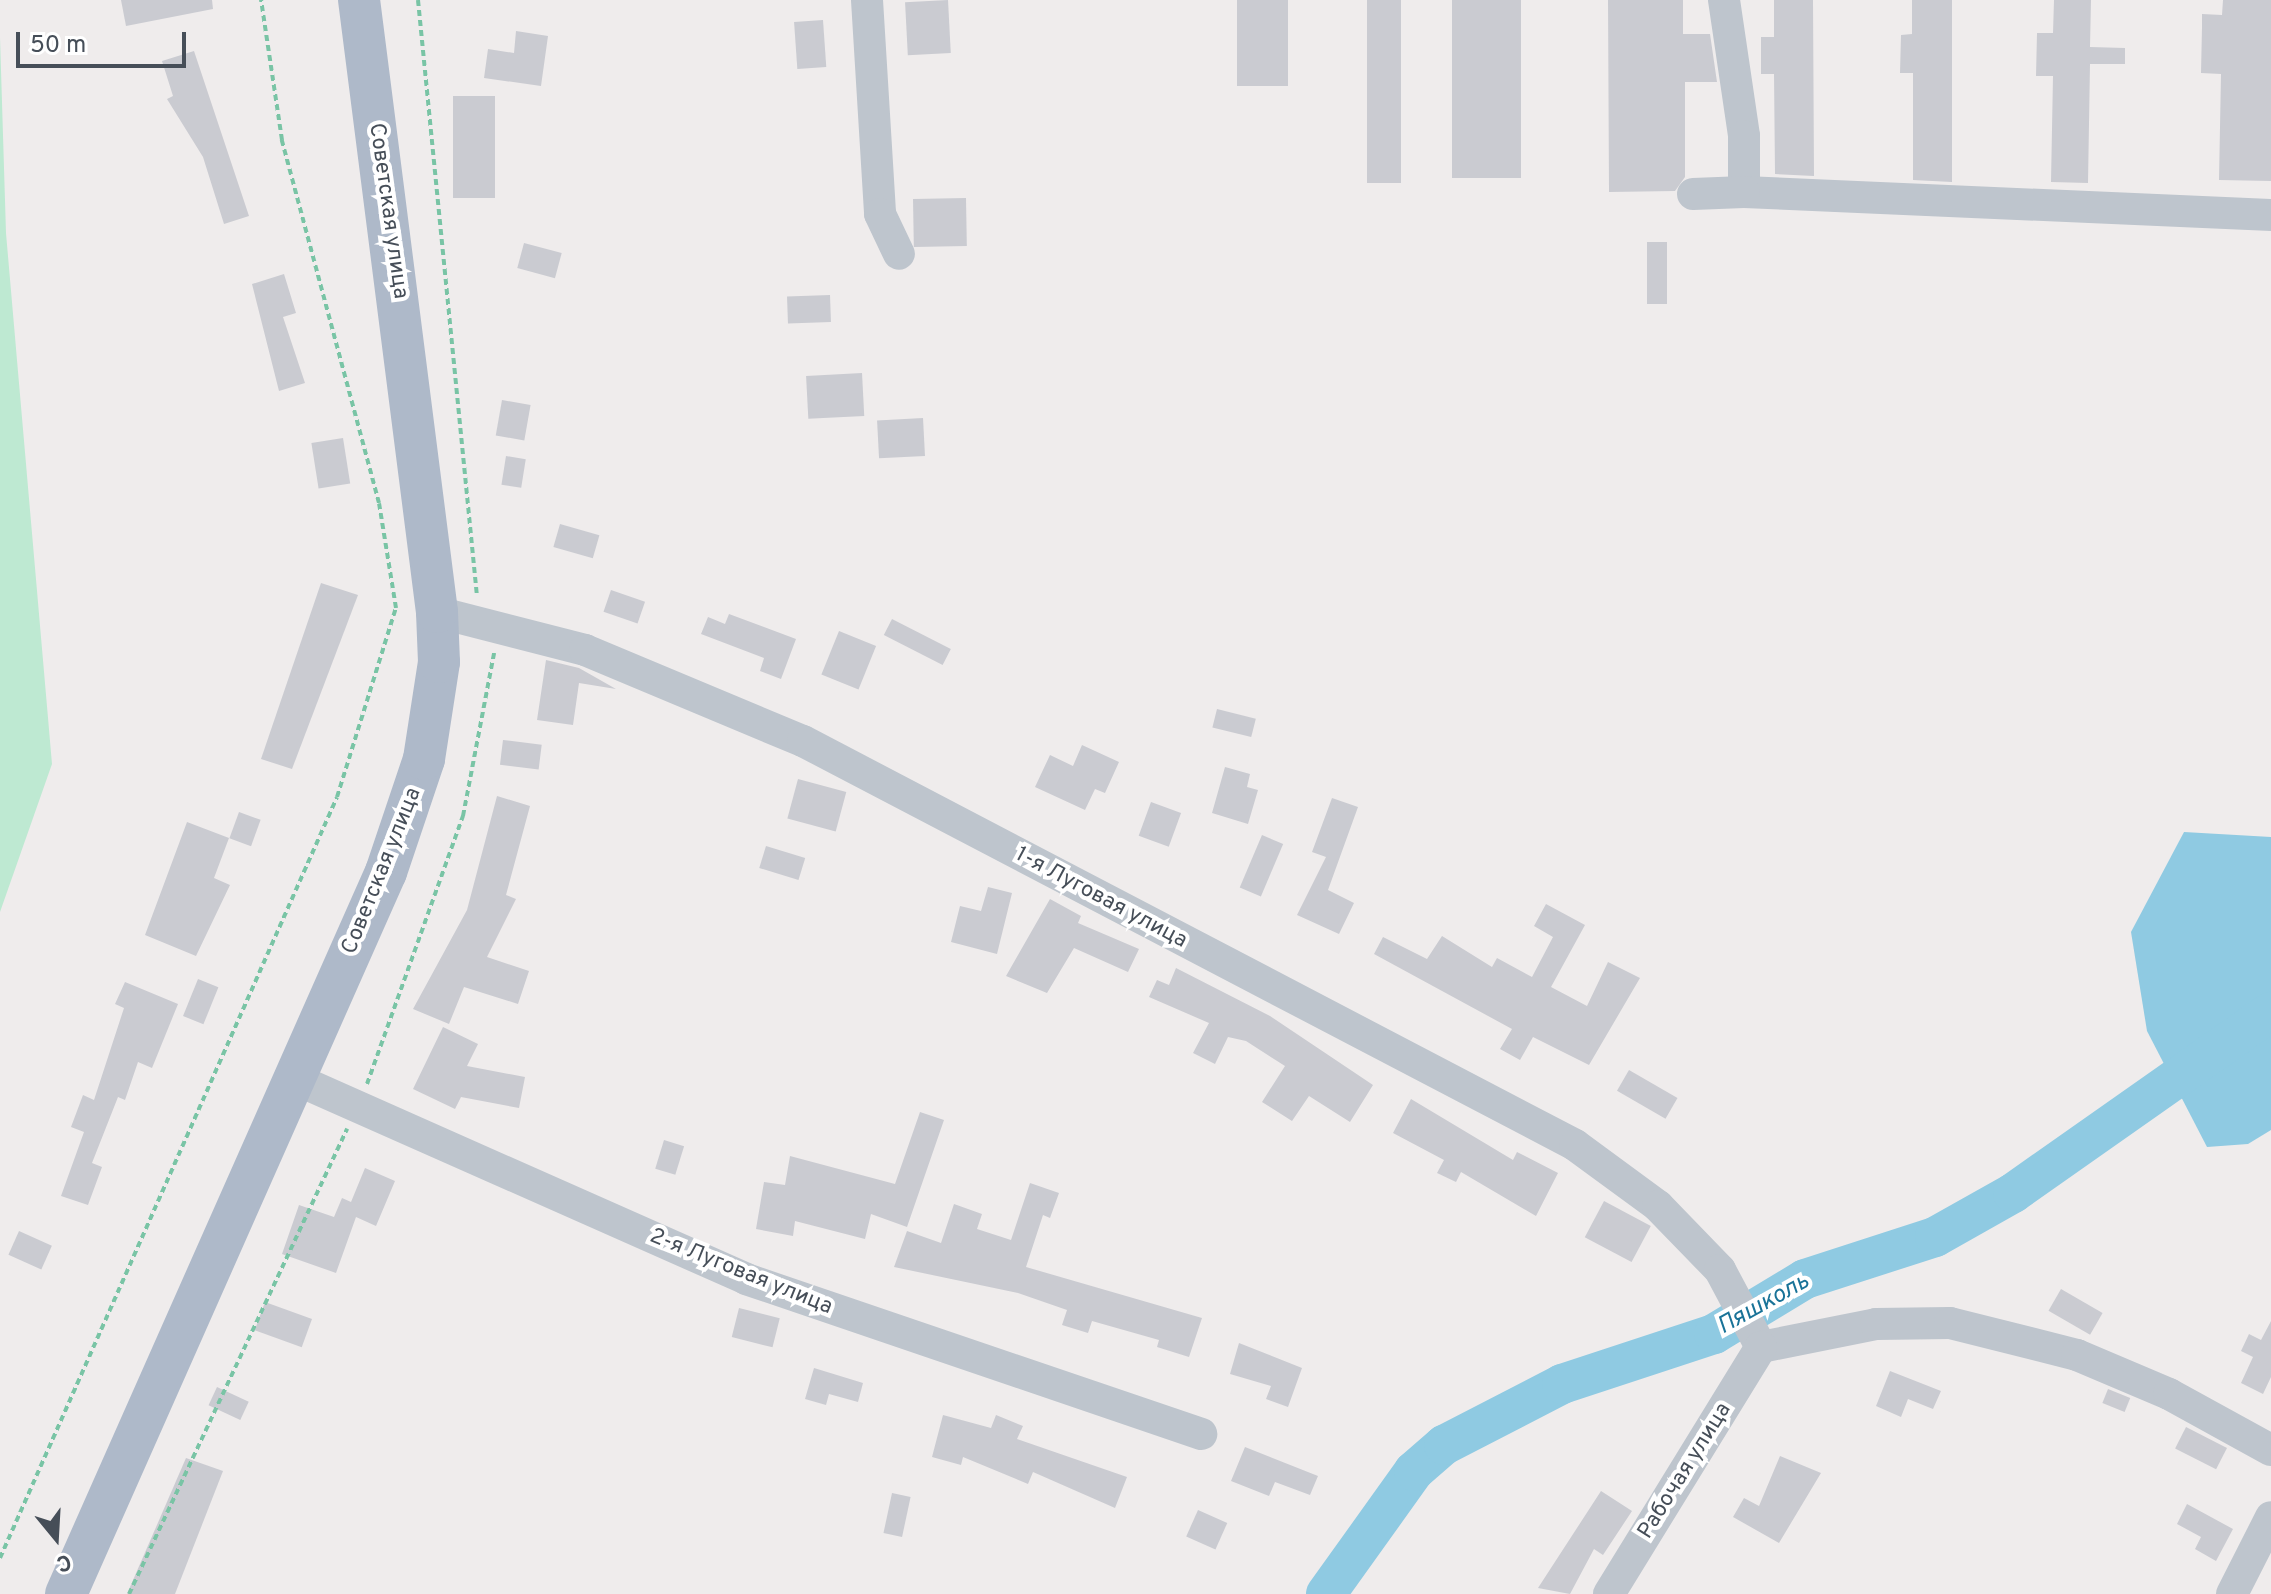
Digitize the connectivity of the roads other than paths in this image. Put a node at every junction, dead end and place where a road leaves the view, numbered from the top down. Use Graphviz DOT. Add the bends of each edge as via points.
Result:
graph roads {
  1 [pos="359,0"];
  2 [pos="867,0"];
  3 [pos="1724,0"];
  4 [pos="1744,192"];
  5 [pos="1693,194"];
  6 [pos="2271,215"];
  7 [pos="899,254"];
  8 [pos="437,612"];
  9 [pos="293,1078"];
  10 [pos="1761,1347"];
  11 [pos="1201,1434"];
  12 [pos="2271,1450"];
  13 [pos="2271,1517"];
  14 [pos="66,1594"];
  15 [pos="1609,1594"];
  16 [pos="2232,1594"];
  1 -- 8 [label="main road, Советская улица"];
  2 -- 7 [label="street" via="880,214"];
  3 -- 4 [label="street" via="1744,136"];
  4 -- 5 [label="street"];
  4 -- 6 [label="street"];
  8 -- 9 [label="main road, Советская улица" via="432,713 406,821"];
  8 -- 10 [label="street, 1-я Луговая улица" via="585,650 803,741 1575,1145 1658,1206 1720,1270"];
  9 -- 11 [label="street, 2-я Луговая улица" via="746,1279"];
  9 -- 14 [label="main road, Советская улица"];
  10 -- 12 [label="street" via="1876,1324 1950,1323 2077,1355 2169,1394"];
  10 -- 15 [label="street, Рабочая улица"];
  13 -- 16 [label="street"];
}
